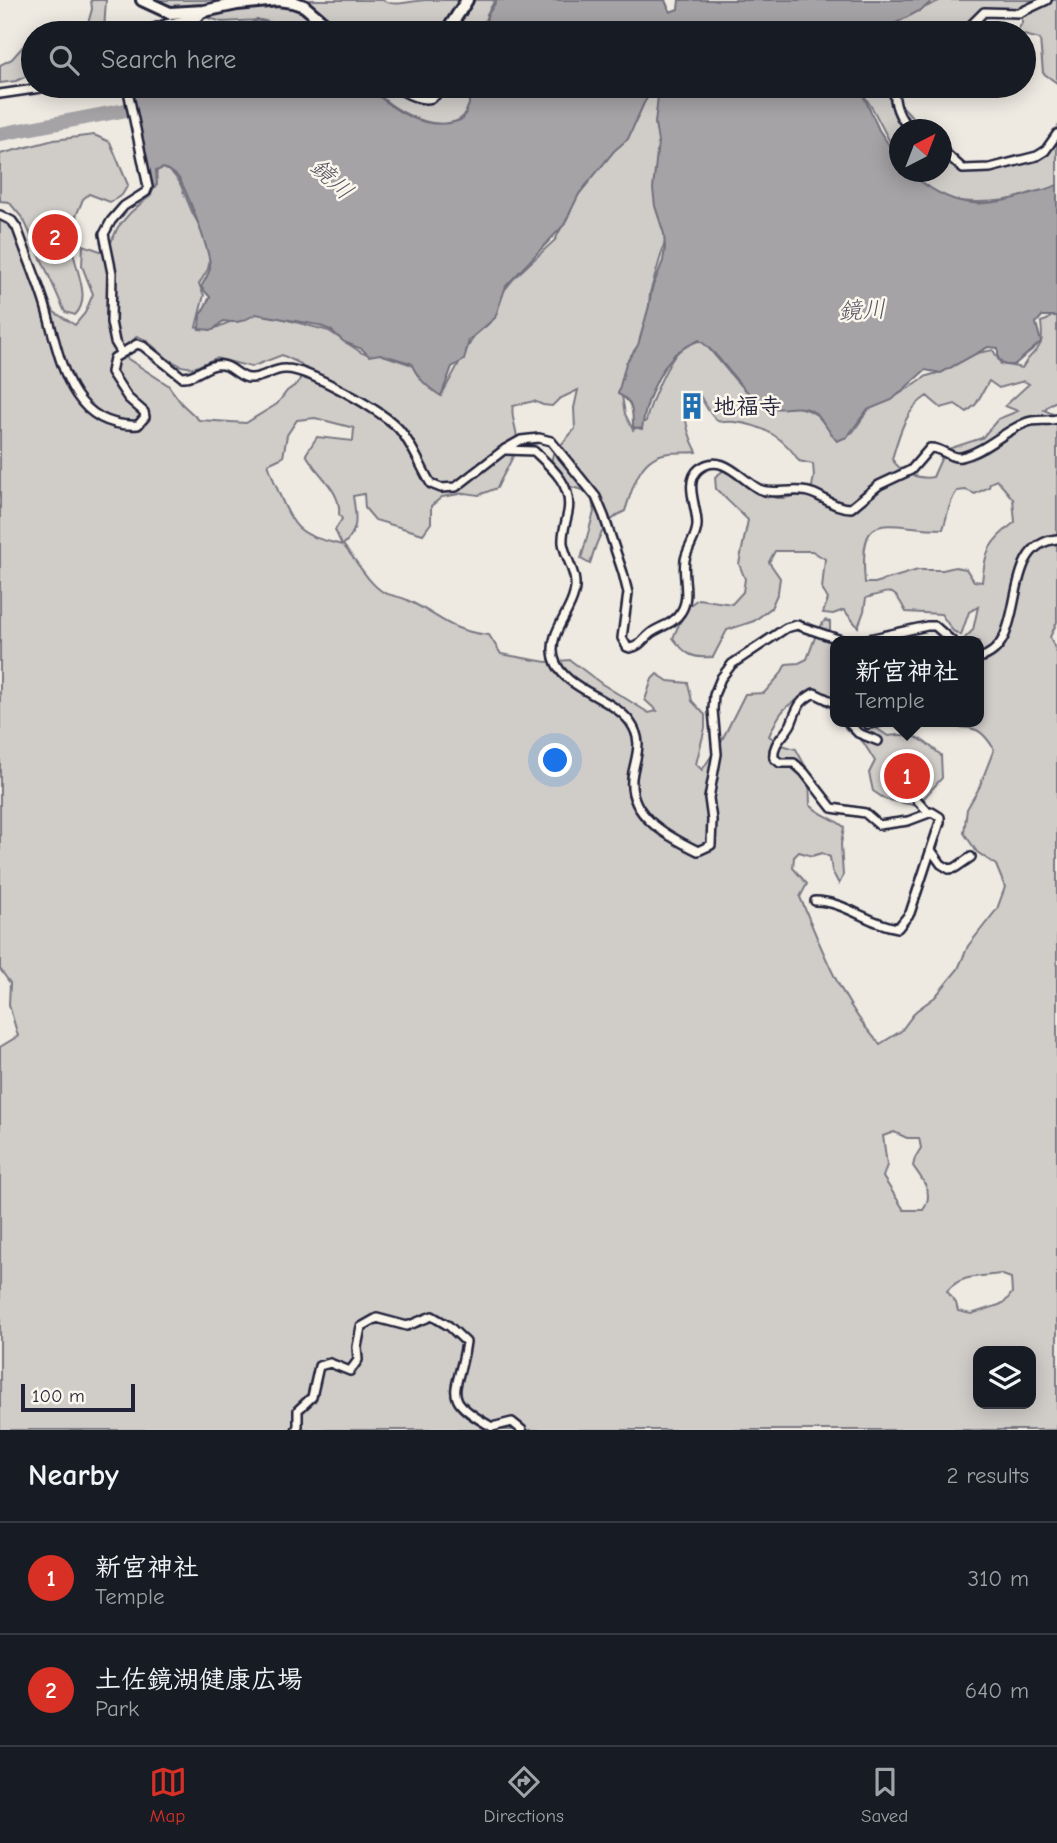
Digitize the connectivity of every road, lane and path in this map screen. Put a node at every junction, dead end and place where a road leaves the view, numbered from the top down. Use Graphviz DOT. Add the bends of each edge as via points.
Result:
graph roads {
  1 [pos="142,0"];
  2 [pos="467,0"];
  3 [pos="1048,0"];
  4 [pos="204,11"];
  5 [pos="180,21"];
  6 [pos="322,21"];
  7 [pos="454,21"];
  8 [pos="975,21"];
  9 [pos="21,91"];
  10 [pos="0,94"];
  11 [pos="129,98"];
  12 [pos="895,98"];
  13 [pos="901,119"];
  14 [pos="1057,134"];
  15 [pos="952,159"];
  16 [pos="0,215"];
  17 [pos="121,352"];
  18 [pos="1057,419"];
  19 [pos="505,450"];
  20 [pos="1057,539"];
  21 [pos="830,636"];
  22 [pos="882,636"];
  23 [pos="946,636"];
  24 [pos="984,656"];
  25 [pos="830,701"];
  26 [pos="853,727"];
  27 [pos="877,741"];
  28 [pos="896,769"];
  29 [pos="929,813"];
  30 [pos="931,850"];
  31 [pos="971,857"];
  32 [pos="815,901"];
  33 [pos="296,1430"];
  34 [pos="522,1430"];
  1 -- 4 [label="main road" via="170,13"];
  2 -- 7 [label="main road"];
  3 -- 8 [label="street" via="1019,13 984,12"];
  4 -- 5 [label="street" via="199,17"];
  4 -- 6 [label="main road" via="237,4 293,2"];
  9 -- 10 [label="street"];
  11 -- 17 [label="street" via="148,187 124,206 104,234 112,273 111,322"];
  12 -- 13 [label="street"];
  14 -- 15 [label="street" via="1037,156 977,170 963,170"];
  16 -- 17 [label="street" via="17,228 59,358 80,400 108,423 138,425 144,412 111,372 114,358"];
  17 -- 19 [label="street" via="132,345 143,346 182,377 218,365 250,379 280,369 303,373 380,413 404,435 431,484 442,488 456,487"];
  18 -- 19 [label="street" via="1035,419 961,457 930,448 911,470 879,485 851,508 836,507 812,493 761,490 724,464 702,466 692,481 698,527 685,559 682,611 672,623 630,648 622,638 628,593 624,573 596,497 551,441 522,440"];
  19 -- 21 [label="street" via="534,451 554,469 567,490 562,535 576,588 554,640 553,656 563,673 629,720 639,742 632,774 637,805 643,816 672,838 698,851 711,845 709,798 717,754 713,710 721,678 732,664 786,628 797,625"];
  20 -- 24 [label="street" via="1036,545 1022,567 1002,640"];
  22 -- 23 [label="street" via="935,626"];
  25 -- 29 [label="street" via="814,693 800,704 774,749 774,758 794,763 832,808 865,813 879,825"];
  26 -- 27 [label="street"];
  28 -- 29 [label="street" via="896,777"];
  29 -- 30 [label="street" via="940,817"];
  30 -- 31 [label="street" via="948,869"];
  30 -- 32 [label="street" via="910,913 898,928 849,908"];
  33 -- 34 [label="street" via="298,1410 312,1397 319,1366 330,1363 349,1371 358,1360 361,1327 377,1318 407,1326 432,1316 466,1342 455,1398 465,1412 492,1427 512,1422"];
}
